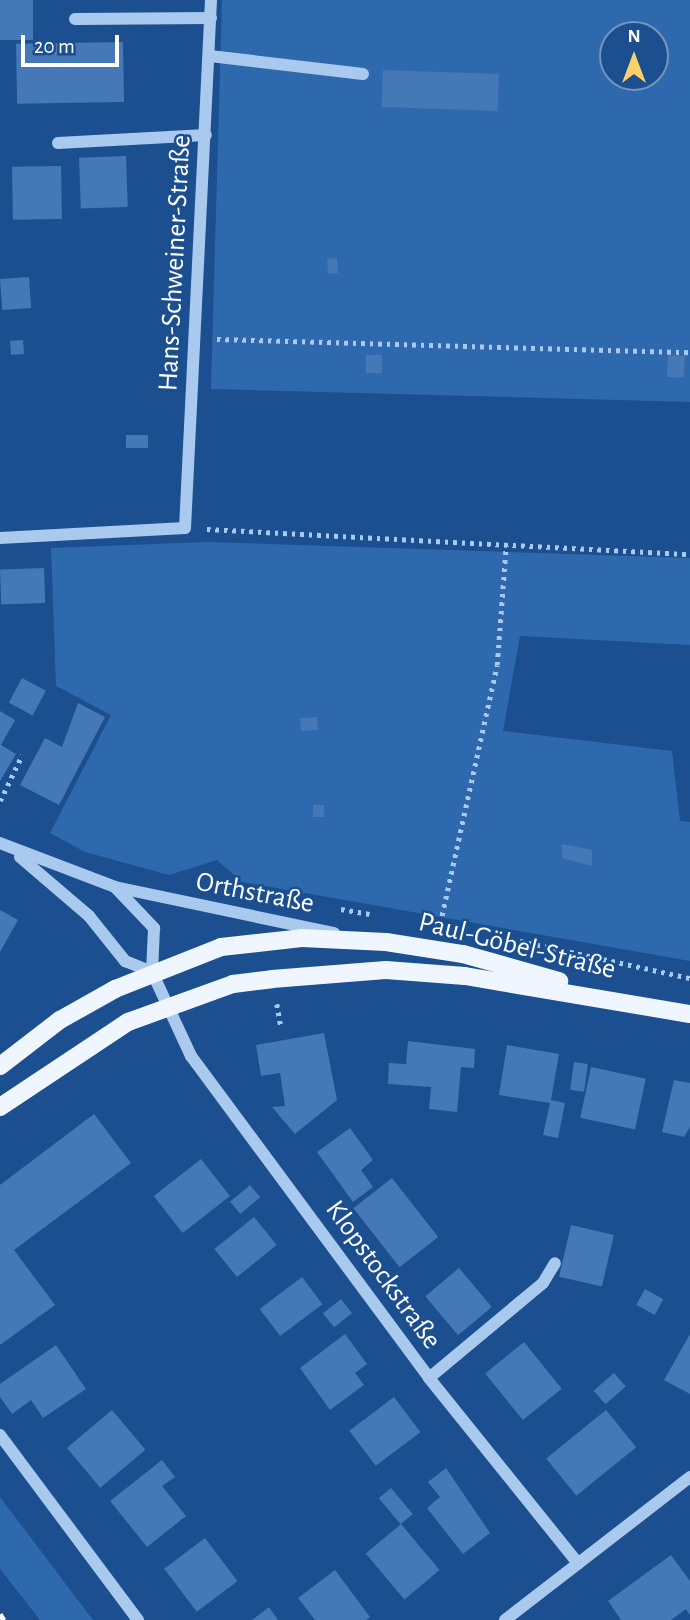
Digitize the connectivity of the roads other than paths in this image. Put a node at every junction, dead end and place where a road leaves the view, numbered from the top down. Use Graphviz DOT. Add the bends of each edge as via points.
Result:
graph roads {
  1 [pos="211,0"];
  2 [pos="211,18"];
  3 [pos="75,19"];
  4 [pos="210,56"];
  5 [pos="363,74"];
  6 [pos="206,135"];
  7 [pos="58,143"];
  8 [pos="0,538"];
  9 [pos="0,843"];
  10 [pos="14,852"];
  11 [pos="115,887"];
  12 [pos="386,942"];
  13 [pos="152,972"];
  14 [pos="633,1003"];
  15 [pos="168,1004"];
  16 [pos="690,1014"];
  17 [pos="0,1066"];
  18 [pos="0,1107"];
  19 [pos="555,1263"];
  20 [pos="429,1378"];
  21 [pos="0,1435"];
  22 [pos="690,1477"];
  23 [pos="578,1563"];
  24 [pos="138,1620"];
  25 [pos="505,1620"];
  1 -- 2 [label="street, Hans-Schweiner-Straße"];
  2 -- 3 [label="street"];
  2 -- 4 [label="street, Hans-Schweiner-Straße"];
  4 -- 5 [label="street"];
  4 -- 6 [label="street, Hans-Schweiner-Straße"];
  6 -- 7 [label="street"];
  6 -- 8 [label="street, Hans-Schweiner-Straße" via="186,528"];
  9 -- 10 [label="street, Orthstraße"];
  10 -- 11 [label="street, Orthstraße"];
  10 -- 13 [label="street, Orthstraße" via="89,916 125,961"];
  11 -- 12 [label="street, Orthstraße"];
  11 -- 13 [label="street, Orthstraße" via="154,928"];
  12 -- 13 [label="main road, Paul-Göbel-Straße" via="302,938 221,947"];
  12 -- 14 [label="main road, Paul-Göbel-Straße" via="463,954"];
  13 -- 15 [label="street, Orthstraße"];
  13 -- 17 [label="main road, Paul-Göbel-Straße" via="60,1020"];
  14 -- 15 [label="main road, Paul-Göbel-Straße" via="386,970 233,984"];
  14 -- 16 [label="main road, Paul-Göbel-Straße"];
  15 -- 18 [label="main road, Paul-Göbel-Straße" via="71,1055"];
  15 -- 20 [label="street, Klopstockstraße" via="191,1056"];
  19 -- 20 [label="street" via="543,1283"];
  20 -- 23 [label="street, Klopstockstraße"];
  21 -- 24 [label="street"];
  22 -- 23 [label="street"];
  23 -- 25 [label="street"];
}
